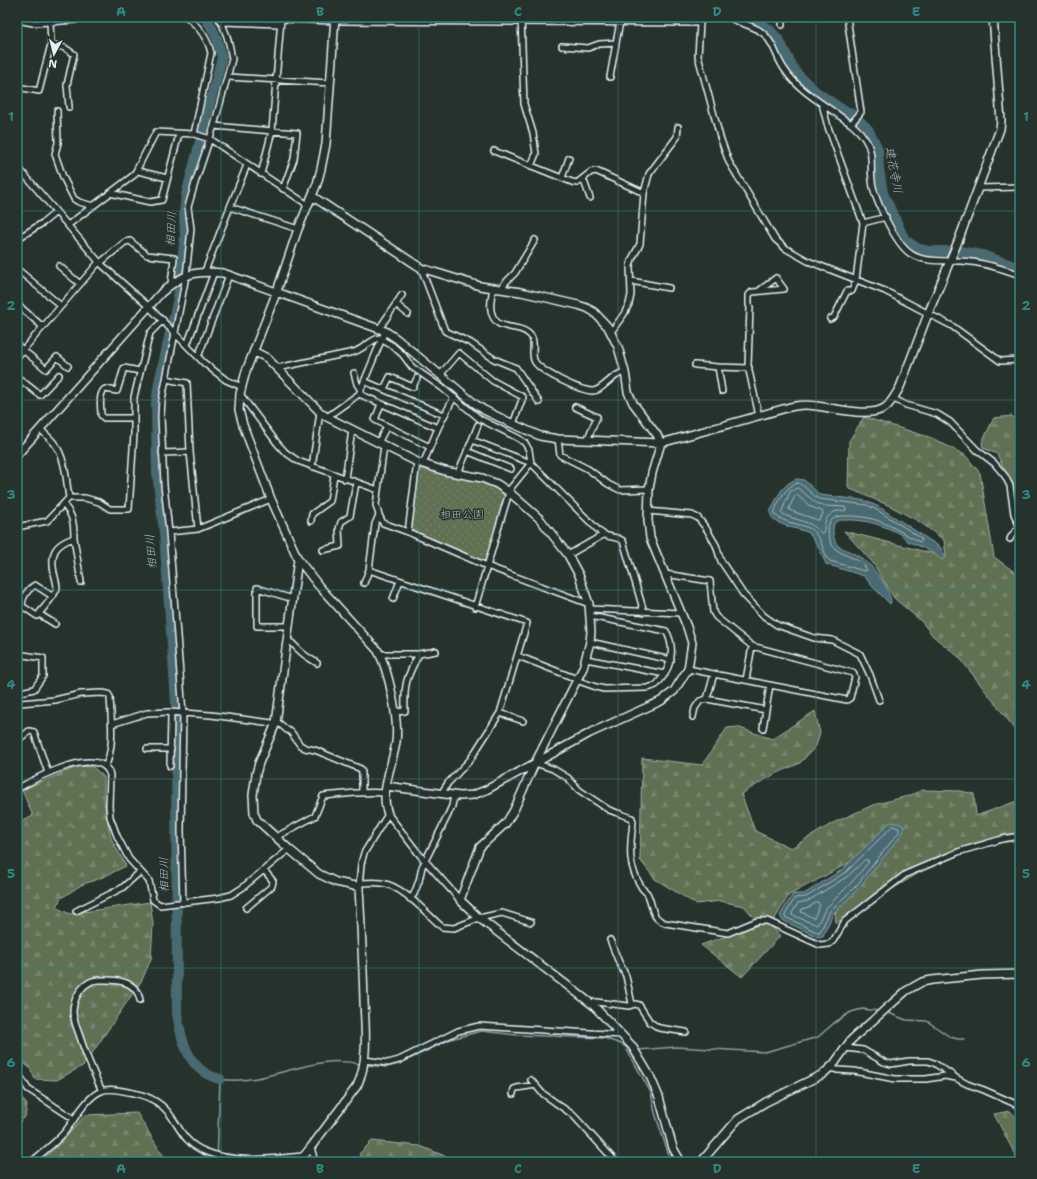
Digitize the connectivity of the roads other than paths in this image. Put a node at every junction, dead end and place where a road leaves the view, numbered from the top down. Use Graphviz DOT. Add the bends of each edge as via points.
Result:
graph roads {
  1 [pos="188,17"];
  2 [pos="243,17"];
  3 [pos="703,17"];
  4 [pos="729,17"];
  5 [pos="782,17"];
  6 [pos="847,17"];
  7 [pos="993,17"];
  8 [pos="219,19"];
  9 [pos="335,19"];
  10 [pos="522,19"];
  11 [pos="17,20"];
  12 [pos="75,20"];
  13 [pos="281,20"];
  14 [pos="50,22"];
  15 [pos="620,22"];
  16 [pos="700,23"];
  17 [pos="782,25"];
  18 [pos="616,43"];
  19 [pos="51,44"];
  20 [pos="562,46"];
  21 [pos="228,76"];
  22 [pos="610,77"];
  23 [pos="275,80"];
  24 [pos="330,83"];
  25 [pos="17,87"];
  26 [pos="822,104"];
  27 [pos="69,107"];
  28 [pos="56,111"];
  29 [pos="852,124"];
  30 [pos="214,126"];
  31 [pos="678,127"];
  32 [pos="272,131"];
  33 [pos="179,134"];
  34 [pos="194,134"];
  35 [pos="210,139"];
  36 [pos="494,151"];
  37 [pos="569,158"];
  38 [pos="247,164"];
  39 [pos="17,166"];
  40 [pos="531,166"];
  41 [pos="138,171"];
  42 [pos="261,174"];
  43 [pos="167,178"];
  44 [pos="562,178"];
  45 [pos="583,178"];
  46 [pos="1020,187"];
  47 [pos="979,188"];
  48 [pos="283,189"];
  49 [pos="110,193"];
  50 [pos="644,193"];
  51 [pos="312,196"];
  52 [pos="590,198"];
  53 [pos="308,205"];
  54 [pos="93,206"];
  55 [pos="230,206"];
  56 [pos="56,212"];
  57 [pos="886,217"];
  58 [pos="863,223"];
  59 [pos="68,226"];
  60 [pos="298,229"];
  61 [pos="17,239"];
  62 [pos="535,240"];
  63 [pos="951,259"];
  64 [pos="100,262"];
  65 [pos="59,266"];
  66 [pos="421,268"];
  67 [pos="17,269"];
  68 [pos="205,271"];
  69 [pos="214,272"];
  70 [pos="229,275"];
  71 [pos="1020,275"];
  72 [pos="185,276"];
  73 [pos="856,280"];
  74 [pos="631,281"];
  75 [pos="173,283"];
  76 [pos="80,284"];
  77 [pos="493,288"];
  78 [pos="669,288"];
  79 [pos="501,289"];
  80 [pos="277,291"];
  81 [pos="759,291"];
  82 [pos="402,295"];
  83 [pos="17,304"];
  84 [pos="396,304"];
  85 [pos="61,306"];
  86 [pos="148,306"];
  87 [pos="408,314"];
  88 [pos="928,314"];
  89 [pos="830,319"];
  90 [pos="163,320"];
  91 [pos="43,327"];
  92 [pos="382,330"];
  93 [pos="175,332"];
  94 [pos="611,332"];
  95 [pos="382,339"];
  96 [pos="17,344"];
  97 [pos="187,345"];
  98 [pos="23,350"];
  99 [pos="255,352"];
  100 [pos="17,357"];
  101 [pos="198,357"];
  102 [pos="1020,360"];
  103 [pos="695,365"];
  104 [pos="68,366"];
  105 [pos="718,367"];
  106 [pos="276,368"];
  107 [pos="749,368"];
  108 [pos="140,372"];
  109 [pos="625,372"];
  110 [pos="354,373"];
  111 [pos="59,375"];
  112 [pos="440,375"];
  113 [pos="17,377"];
  114 [pos="417,378"];
  115 [pos="166,379"];
  116 [pos="364,381"];
  117 [pos="384,389"];
  118 [pos="722,390"];
  119 [pos="241,391"];
  120 [pos="360,392"];
  121 [pos="454,397"];
  122 [pos="894,399"];
  123 [pos="539,402"];
  124 [pos="381,404"];
  125 [pos="575,407"];
  126 [pos="320,412"];
  127 [pos="444,415"];
  128 [pos="759,416"];
  129 [pos="327,417"];
  130 [pos="134,418"];
  131 [pos="478,424"];
  132 [pos="512,424"];
  133 [pos="387,426"];
  134 [pos="438,428"];
  135 [pos="40,429"];
  136 [pos="352,430"];
  137 [pos="558,439"];
  138 [pos="472,440"];
  139 [pos="587,440"];
  140 [pos="661,443"];
  141 [pos="381,444"];
  142 [pos="430,447"];
  143 [pos="467,451"];
  144 [pos="190,452"];
  145 [pos="162,453"];
  146 [pos="17,454"];
  147 [pos="420,463"];
  148 [pos="531,463"];
  149 [pos="312,467"];
  150 [pos="511,469"];
  151 [pos="458,473"];
  152 [pos="334,474"];
  153 [pos="345,478"];
  154 [pos="356,483"];
  155 [pos="649,489"];
  156 [pos="378,490"];
  157 [pos="509,492"];
  158 [pos="69,498"];
  159 [pos="271,499"];
  160 [pos="63,504"];
  161 [pos="648,511"];
  162 [pos="379,515"];
  163 [pos="311,521"];
  164 [pos="17,527"];
  165 [pos="198,529"];
  166 [pos="169,532"];
  167 [pos="408,532"];
  168 [pos="604,535"];
  169 [pos="74,538"];
  170 [pos="1010,540"];
  171 [pos="323,550"];
  172 [pos="568,555"];
  173 [pos="298,559"];
  174 [pos="486,566"];
  175 [pos="369,570"];
  176 [pos="665,574"];
  177 [pos="400,581"];
  178 [pos="81,582"];
  179 [pos="364,583"];
  180 [pos="52,596"];
  181 [pos="293,599"];
  182 [pos="393,599"];
  183 [pos="475,606"];
  184 [pos="590,610"];
  185 [pos="644,612"];
  186 [pos="681,613"];
  187 [pos="39,614"];
  188 [pos="55,624"];
  189 [pos="289,626"];
  190 [pos="287,640"];
  191 [pos="590,642"];
  192 [pos="752,646"];
  193 [pos="436,651"];
  194 [pos="17,654"];
  195 [pos="380,654"];
  196 [pos="419,654"];
  197 [pos="518,656"];
  198 [pos="586,659"];
  199 [pos="671,660"];
  200 [pos="317,663"];
  201 [pos="688,669"];
  202 [pos="665,674"];
  203 [pos="714,674"];
  204 [pos="577,680"];
  205 [pos="746,680"];
  206 [pos="770,685"];
  207 [pos="17,693"];
  208 [pos="707,699"];
  209 [pos="879,700"];
  210 [pos="17,705"];
  211 [pos="766,710"];
  212 [pos="395,712"];
  213 [pos="172,713"];
  214 [pos="182,713"];
  215 [pos="500,713"];
  216 [pos="693,717"];
  217 [pos="523,721"];
  218 [pos="276,723"];
  219 [pos="112,724"];
  220 [pos="763,728"];
  221 [pos="17,741"];
  222 [pos="147,749"];
  223 [pos="170,749"];
  224 [pos="535,763"];
  225 [pos="170,766"];
  226 [pos="106,767"];
  227 [pos="48,773"];
  228 [pos="17,789"];
  229 [pos="386,790"];
  230 [pos="362,792"];
  231 [pos="441,794"];
  232 [pos="454,796"];
  233 [pos="388,814"];
  234 [pos="1020,836"];
  235 [pos="276,837"];
  236 [pos="289,849"];
  237 [pos="425,861"];
  238 [pos="264,870"];
  239 [pos="140,872"];
  240 [pos="359,885"];
  241 [pos="410,899"];
  242 [pos="460,900"];
  243 [pos="181,903"];
  244 [pos="246,908"];
  245 [pos="76,911"];
  246 [pos="478,918"];
  247 [pos="531,922"];
  248 [pos="610,940"];
  249 [pos="1020,974"];
  250 [pos="140,1000"];
  251 [pos="591,1003"];
  252 [pos="632,1004"];
  253 [pos="686,1032"];
  254 [pos="622,1034"];
  255 [pos="845,1048"];
  256 [pos="364,1060"];
  257 [pos="830,1068"];
  258 [pos="17,1074"];
  259 [pos="956,1078"];
  260 [pos="531,1080"];
  261 [pos="536,1085"];
  262 [pos="102,1091"];
  263 [pos="513,1094"];
  264 [pos="1020,1106"];
  265 [pos="74,1119"];
  266 [pos="311,1147"];
  267 [pos="301,1159"];
  268 [pos="31,1162"];
  269 [pos="315,1162"];
  270 [pos="616,1162"];
  271 [pos="681,1162"];
  272 [pos="701,1162"];
  1 -- 34 [label="street" via="196,24 211,53"];
  2 -- 13 [label="street"];
  3 -- 16 [label="street"];
  4 -- 26 [label="street" via="763,32 772,42 784,70 802,89"];
  5 -- 17 [label="street"];
  6 -- 29 [label="street" via="861,112"];
  7 -- 47 [label="street" via="1001,120"];
  8 -- 13 [label="street"];
  8 -- 21 [label="street" via="231,50 232,59"];
  9 -- 10 [label="street"];
  9 -- 13 [label="street"];
  9 -- 24 [label="street"];
  10 -- 15 [label="street"];
  10 -- 40 [label="street" via="524,104 536,154"];
  11 -- 14 [label="street" via="33,23"];
  12 -- 14 [label="street"];
  13 -- 23 [label="street"];
  14 -- 19 [label="street"];
  15 -- 16 [label="street"];
  15 -- 18 [label="street"];
  16 -- 73 [label="street" via="699,62 728,162 775,239 808,261"];
  18 -- 20 [label="street" via="598,44 588,48"];
  18 -- 22 [label="street"];
  19 -- 25 [label="street" via="39,91"];
  19 -- 27 [label="street" via="74,54 67,85"];
  21 -- 23 [label="street"];
  21 -- 30 [label="street"];
  23 -- 24 [label="street"];
  23 -- 32 [label="street"];
  24 -- 51 [label="street" via="326,144"];
  26 -- 29 [label="street"];
  26 -- 58 [label="street"];
  28 -- 54 [label="street" via="58,143 55,154 63,177 74,199"];
  29 -- 57 [label="street" via="866,139 870,149 874,192"];
  30 -- 32 [label="street"];
  30 -- 35 [label="street"];
  31 -- 50 [label="street" via="677,137 649,174"];
  32 -- 42 [label="street"];
  32 -- 48 [label="street" via="297,133 294,160"];
  33 -- 34 [label="street"];
  33 -- 41 [label="street" via="156,132"];
  33 -- 43 [label="street"];
  34 -- 35 [label="street"];
  35 -- 38 [label="street"];
  35 -- 72 [label="street" via="188,207 191,229"];
  36 -- 40 [label="street"];
  37 -- 44 [label="street"];
  38 -- 42 [label="street"];
  38 -- 55 [label="street"];
  39 -- 56 [label="street"];
  40 -- 44 [label="street"];
  41 -- 43 [label="street"];
  41 -- 49 [label="street"];
  42 -- 48 [label="street"];
  43 -- 49 [label="street" via="162,200 150,202"];
  44 -- 45 [label="street" via="577,183"];
  45 -- 50 [label="street" via="596,171"];
  45 -- 52 [label="street"];
  46 -- 47 [label="street"];
  47 -- 63 [label="street"];
  48 -- 53 [label="street"];
  49 -- 54 [label="street"];
  50 -- 74 [label="street" via="640,244 630,266"];
  51 -- 53 [label="street"];
  51 -- 66 [label="street"];
  53 -- 60 [label="street"];
  54 -- 59 [label="street"];
  55 -- 60 [label="street"];
  55 -- 68 [label="street"];
  56 -- 59 [label="street"];
  56 -- 61 [label="street"];
  57 -- 58 [label="street"];
  57 -- 63 [label="street" via="897,240 910,253 921,258"];
  58 -- 73 [label="street"];
  59 -- 64 [label="street"];
  60 -- 80 [label="street"];
  62 -- 79 [label="street" via="515,273"];
  63 -- 71 [label="street" via="983,264"];
  63 -- 88 [label="street"];
  64 -- 75 [label="street" via="125,242 130,241 147,255 174,258"];
  64 -- 76 [label="street"];
  64 -- 86 [label="street"];
  65 -- 76 [label="street"];
  66 -- 77 [label="street"];
  66 -- 123 [label="street" via="445,331 471,343 494,359 516,368"];
  67 -- 85 [label="street"];
  68 -- 69 [label="street"];
  68 -- 72 [label="street"];
  69 -- 70 [label="street"];
  69 -- 97 [label="street"];
  70 -- 80 [label="street"];
  70 -- 101 [label="street"];
  72 -- 75 [label="street"];
  72 -- 93 [label="street"];
  73 -- 88 [label="street" via="885,291"];
  73 -- 89 [label="street" via="852,291 847,291 834,317"];
  74 -- 78 [label="street"];
  74 -- 94 [label="street" via="629,304"];
  75 -- 86 [label="street"];
  76 -- 85 [label="street"];
  77 -- 79 [label="street"];
  77 -- 109 [label="street" via="490,304 494,319 498,324 527,332 533,341 536,363 555,378 591,391 600,389 612,377"];
  79 -- 94 [label="street" via="587,308 602,320"];
  80 -- 92 [label="street"];
  80 -- 99 [label="street"];
  81 -- 107 [label="street" via="749,294"];
  82 -- 84 [label="street"];
  83 -- 91 [label="street"];
  84 -- 87 [label="street"];
  84 -- 92 [label="street"];
  85 -- 91 [label="street"];
  86 -- 90 [label="street"];
  86 -- 135 [label="street"];
  88 -- 102 [label="street" via="952,326 1000,361"];
  88 -- 122 [label="street"];
  90 -- 93 [label="street"];
  90 -- 108 [label="street" via="150,333"];
  91 -- 98 [label="street"];
  92 -- 95 [label="street"];
  92 -- 112 [label="street"];
  93 -- 97 [label="street"];
  93 -- 115 [label="street"];
  94 -- 109 [label="street"];
  95 -- 106 [label="street" via="376,339 354,352"];
  95 -- 116 [label="street"];
  95 -- 121 [label="street" via="403,354 412,367"];
  96 -- 98 [label="street"];
  97 -- 101 [label="street"];
  98 -- 100 [label="street"];
  98 -- 104 [label="street" via="46,369 57,357"];
  99 -- 106 [label="street" via="267,358"];
  99 -- 119 [label="street"];
  101 -- 119 [label="street"];
  103 -- 105 [label="street"];
  105 -- 107 [label="street"];
  105 -- 118 [label="street"];
  106 -- 126 [label="street"];
  107 -- 128 [label="street"];
  108 -- 130 [label="street" via="134,397"];
  108 -- 130 [label="street" via="124,368 117,391 105,389 101,397 101,414 104,418"];
  109 -- 140 [label="street" via="628,392 633,403"];
  110 -- 120 [label="street"];
  111 -- 113 [label="street" via="40,395"];
  112 -- 132 [label="street" via="484,410"];
  112 -- 132 [label="street" via="459,352 493,381 523,397"];
  114 -- 117 [label="street" via="413,386 390,377"];
  115 -- 144 [label="street" via="187,383"];
  115 -- 145 [label="street" via="161,416"];
  116 -- 117 [label="street"];
  116 -- 120 [label="street"];
  117 -- 127 [label="street"];
  119 -- 149 [label="street" via="285,452"];
  119 -- 159 [label="street" via="239,410 243,425"];
  120 -- 124 [label="street"];
  120 -- 129 [label="street"];
  121 -- 127 [label="street"];
  121 -- 148 [label="street" via="483,421 518,438 529,450"];
  122 -- 128 [label="street" via="877,412 805,405"];
  122 -- 170 [label="street" via="937,414 950,422 1005,476 1010,486 1014,514 1020,527"];
  124 -- 133 [label="street" via="375,420"];
  124 -- 134 [label="street"];
  125 -- 139 [label="street" via="597,417"];
  126 -- 129 [label="street"];
  126 -- 149 [label="street"];
  127 -- 134 [label="street"];
  128 -- 140 [label="street"];
  129 -- 136 [label="street"];
  130 -- 158 [label="street" via="129,509 110,509 85,498"];
  131 -- 138 [label="street"];
  132 -- 137 [label="street" via="540,436"];
  133 -- 141 [label="street"];
  133 -- 142 [label="street"];
  134 -- 142 [label="street"];
  135 -- 146 [label="street"];
  135 -- 158 [label="street" via="54,442 59,452 64,465"];
  136 -- 141 [label="street"];
  136 -- 153 [label="street"];
  137 -- 139 [label="street"];
  137 -- 155 [label="street" via="560,455 588,469 608,484 620,490"];
  138 -- 143 [label="street"];
  138 -- 148 [label="street"];
  139 -- 140 [label="street"];
  140 -- 155 [label="street"];
  141 -- 147 [label="street"];
  141 -- 156 [label="street"];
  142 -- 147 [label="street"];
  143 -- 150 [label="street"];
  143 -- 151 [label="street"];
  144 -- 145 [label="street"];
  144 -- 165 [label="street"];
  145 -- 166 [label="street"];
  147 -- 151 [label="street"];
  147 -- 167 [label="street"];
  148 -- 157 [label="street"];
  148 -- 168 [label="street"];
  149 -- 152 [label="street"];
  151 -- 157 [label="street" via="482,478"];
  152 -- 153 [label="street"];
  152 -- 163 [label="street" via="330,501 312,514"];
  153 -- 154 [label="street"];
  154 -- 156 [label="street"];
  154 -- 171 [label="street" via="350,516 341,522 339,529 340,546"];
  155 -- 161 [label="street"];
  156 -- 162 [label="street" via="376,505"];
  157 -- 172 [label="street" via="540,519"];
  157 -- 174 [label="street"];
  158 -- 160 [label="street"];
  159 -- 165 [label="street"];
  159 -- 173 [label="street"];
  160 -- 164 [label="street" via="47,521"];
  160 -- 169 [label="street" via="72,516"];
  161 -- 176 [label="street" via="650,538"];
  161 -- 209 [label="street" via="698,518 716,545 720,560 743,594 764,616 778,625 814,638 832,640 860,654"];
  162 -- 167 [label="street" via="383,523"];
  162 -- 175 [label="street" via="375,524"];
  165 -- 166 [label="street"];
  166 -- 214 [label="street"];
  167 -- 174 [label="street"];
  168 -- 172 [label="street"];
  168 -- 185 [label="street" via="622,541"];
  169 -- 178 [label="street"];
  169 -- 180 [label="street" via="63,542 55,550 53,566 57,588"];
  172 -- 184 [label="street" via="579,575"];
  173 -- 181 [label="street"];
  173 -- 195 [label="street"];
  174 -- 183 [label="street"];
  174 -- 184 [label="street"];
  175 -- 177 [label="street"];
  175 -- 179 [label="street"];
  176 -- 186 [label="street"];
  176 -- 192 [label="street" via="710,581 713,612 716,617"];
  177 -- 182 [label="street"];
  177 -- 183 [label="street"];
  180 -- 187 [label="street"];
  180 -- 187 [label="street" via="35,585 28,589 22,606 37,616"];
  181 -- 189 [label="street"];
  181 -- 189 [label="street" via="257,588 256,626"];
  183 -- 197 [label="street" via="528,623"];
  184 -- 185 [label="street"];
  184 -- 191 [label="street"];
  184 -- 199 [label="street" via="666,631 672,651"];
  185 -- 186 [label="street"];
  186 -- 201 [label="street" via="692,643"];
  187 -- 188 [label="street"];
  189 -- 190 [label="street"];
  190 -- 200 [label="street"];
  190 -- 218 [label="street"];
  191 -- 198 [label="street"];
  191 -- 199 [label="street"];
  192 -- 205 [label="street"];
  192 -- 206 [label="street" via="852,673 855,677 850,698 847,700"];
  193 -- 196 [label="street"];
  194 -- 207 [label="street" via="43,658 44,676 34,689"];
  195 -- 196 [label="street"];
  195 -- 212 [label="street"];
  196 -- 212 [label="street" via="406,682 405,712"];
  197 -- 204 [label="street"];
  197 -- 215 [label="street"];
  198 -- 202 [label="street"];
  198 -- 204 [label="street"];
  199 -- 202 [label="street"];
  201 -- 203 [label="street"];
  201 -- 224 [label="street" via="674,691 661,701 590,733"];
  202 -- 204 [label="street" via="657,685 647,688 604,689"];
  203 -- 205 [label="street"];
  203 -- 208 [label="street"];
  204 -- 224 [label="street"];
  205 -- 206 [label="street"];
  206 -- 211 [label="street"];
  208 -- 211 [label="street"];
  208 -- 216 [label="street" via="700,701"];
  210 -- 219 [label="street" via="81,694 108,694"];
  211 -- 220 [label="street"];
  212 -- 229 [label="street" via="396,741"];
  213 -- 214 [label="street"];
  213 -- 219 [label="street" via="147,713"];
  213 -- 223 [label="street"];
  214 -- 218 [label="street"];
  214 -- 243 [label="street"];
  215 -- 217 [label="street"];
  215 -- 231 [label="street" via="470,760 448,782"];
  218 -- 230 [label="street" via="291,732 305,748 361,769"];
  218 -- 235 [label="street" via="259,763 252,806 256,820"];
  219 -- 226 [label="street" via="110,754"];
  221 -- 227 [label="street" via="29,730 34,732"];
  222 -- 223 [label="street"];
  223 -- 225 [label="street"];
  224 -- 232 [label="street" via="486,790 467,797"];
  224 -- 234 [label="street" via="568,778 579,790 609,810 632,818 630,855 634,871 642,888 648,894 654,916 658,920 728,933 757,921 767,921 820,945 829,944 845,922 906,874 958,852"];
  224 -- 242 [label="street" via="506,823 480,847"];
  226 -- 227 [label="street" via="100,763 80,762"];
  226 -- 239 [label="street" via="110,775 110,817 129,859"];
  227 -- 228 [label="street"];
  229 -- 230 [label="street"];
  229 -- 231 [label="street"];
  229 -- 233 [label="street" via="385,803"];
  230 -- 235 [label="street" via="323,796 315,816"];
  231 -- 232 [label="street"];
  232 -- 237 [label="street" via="448,818"];
  233 -- 237 [label="street"];
  233 -- 240 [label="street" via="364,853"];
  235 -- 236 [label="street"];
  236 -- 238 [label="street"];
  236 -- 240 [label="street" via="319,874 336,882"];
  237 -- 241 [label="street"];
  237 -- 242 [label="street"];
  238 -- 243 [label="street" via="231,895"];
  238 -- 244 [label="street" via="273,881 272,886"];
  239 -- 243 [label="street" via="148,881 152,900 160,905"];
  239 -- 245 [label="street" via="122,888"];
  240 -- 241 [label="street" via="382,883"];
  240 -- 256 [label="street"];
  241 -- 246 [label="street" via="442,927 454,928"];
  242 -- 246 [label="street"];
  246 -- 247 [label="street" via="502,913"];
  246 -- 251 [label="street"];
  248 -- 252 [label="street" via="626,976"];
  249 -- 255 [label="street" via="982,975 922,982 906,991"];
  250 -- 262 [label="street" via="134,987 126,982 93,980 82,988 74,1003 75,1022"];
  251 -- 252 [label="street" via="629,1006"];
  251 -- 254 [label="street"];
  252 -- 253 [label="street" via="639,1006 650,1022 659,1028"];
  254 -- 256 [label="street" via="479,1026 458,1030 399,1060 388,1063"];
  254 -- 271 [label="street" via="650,1076 659,1097 673,1148"];
  255 -- 257 [label="street"];
  255 -- 259 [label="street" via="863,1050 891,1064 928,1061"];
  256 -- 266 [label="street" via="363,1072 357,1086"];
  257 -- 259 [label="street" via="895,1079 945,1076"];
  257 -- 272 [label="street" via="738,1119"];
  258 -- 265 [label="street" via="28,1089"];
  259 -- 264 [label="street"];
  260 -- 261 [label="street"];
  261 -- 263 [label="street" via="514,1089"];
  261 -- 270 [label="street" via="542,1093 573,1116"];
  262 -- 265 [label="street" via="93,1096"];
  262 -- 267 [label="street" via="138,1094 159,1104 168,1112 183,1135 203,1151 241,1159"];
  265 -- 268 [label="street" via="63,1134"];
  266 -- 267 [label="street"];
  266 -- 269 [label="street"];
}
